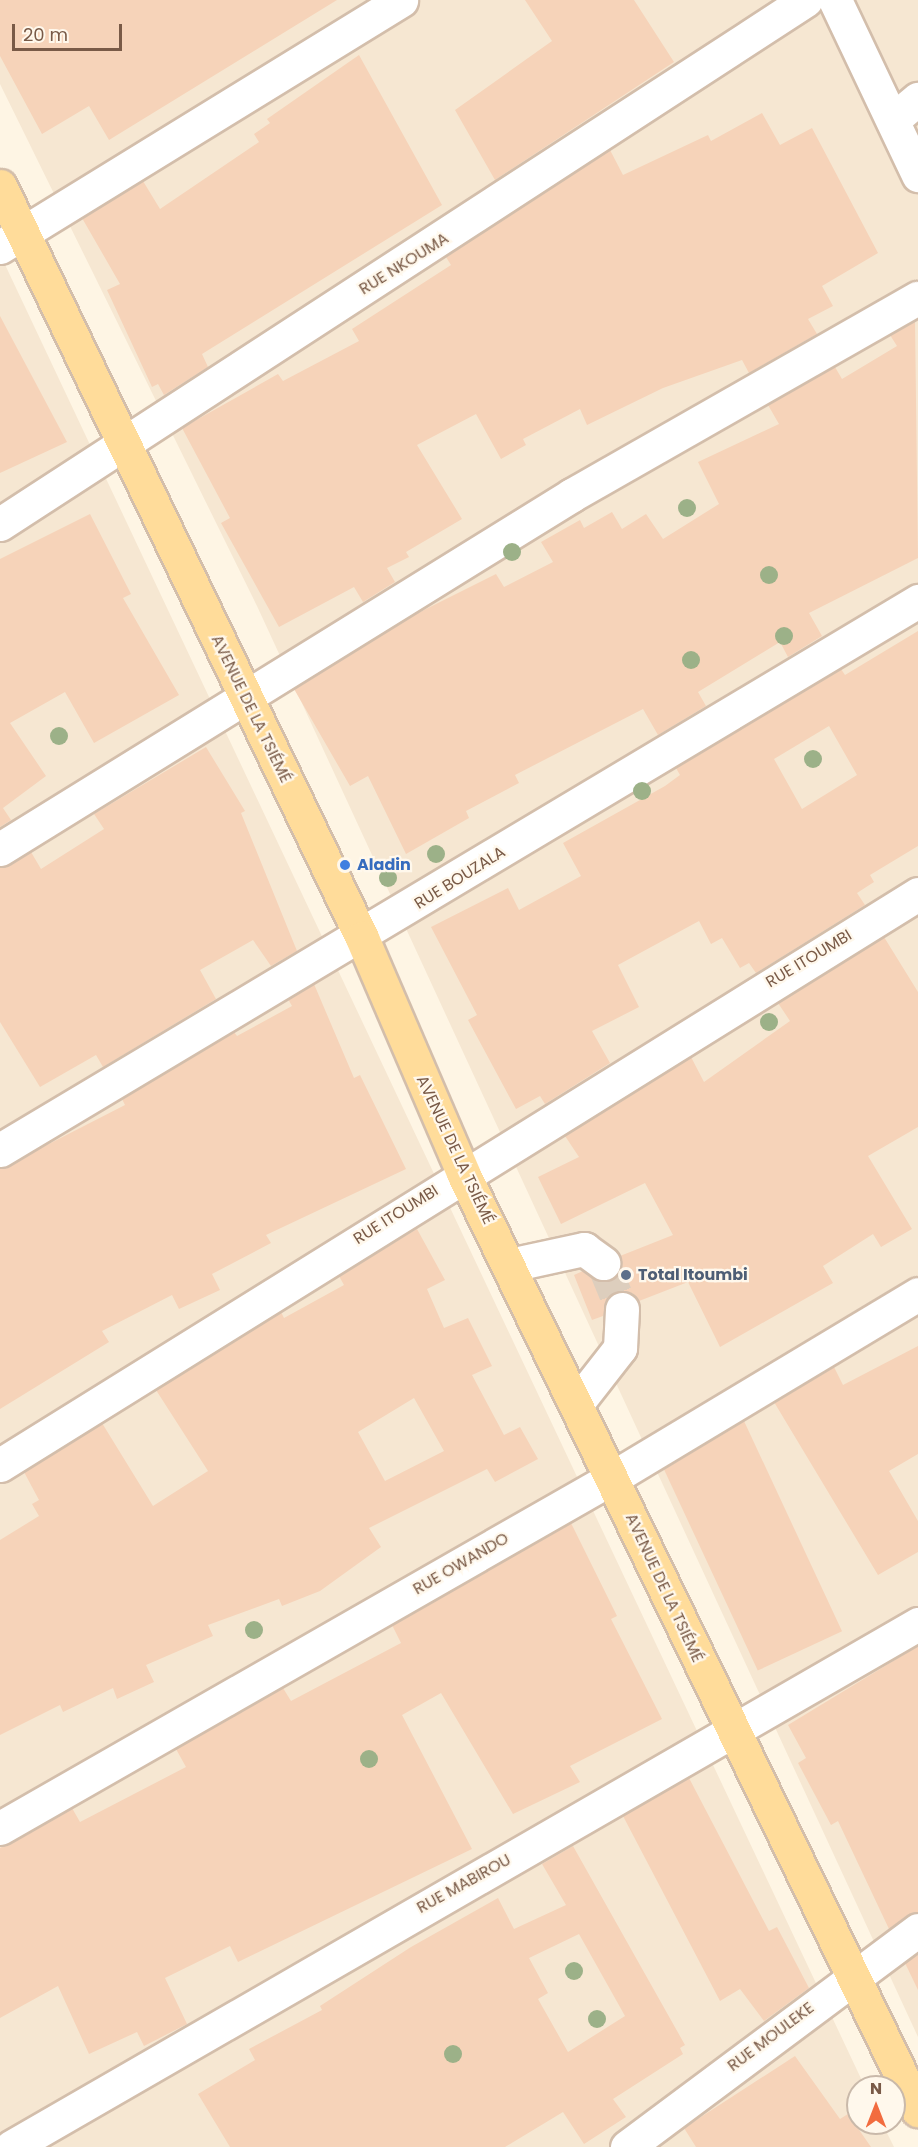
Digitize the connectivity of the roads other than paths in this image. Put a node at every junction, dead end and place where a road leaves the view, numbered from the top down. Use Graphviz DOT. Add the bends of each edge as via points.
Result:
graph roads {
  1 [pos="401,0"];
  2 [pos="806,0"];
  3 [pos="835,0"];
  4 [pos="906,109"];
  5 [pos="918,175"];
  6 [pos="0,186"];
  7 [pos="11,240"];
  8 [pos="918,298"];
  9 [pos="124,442"];
  10 [pos="0,524"];
  11 [pos="918,601"];
  12 [pos="246,699"];
  13 [pos="0,849"];
  14 [pos="918,894"];
  15 [pos="362,938"];
  16 [pos="0,1150"];
  17 [pos="463,1173"];
  18 [pos="603,1263"];
  19 [pos="510,1265"];
  20 [pos="918,1294"];
  21 [pos="622,1308"];
  22 [pos="577,1403"];
  23 [pos="0,1466"];
  24 [pos="612,1478"];
  25 [pos="918,1624"];
  26 [pos="733,1735"];
  27 [pos="0,1828"];
  28 [pos="918,1930"];
  29 [pos="853,1976"];
  30 [pos="918,2109"];
  31 [pos="11,2147"];
  32 [pos="627,2147"];
  1 -- 7 [label="street"];
  2 -- 9 [label="street, RUE NKOUMA"];
  3 -- 4 [label="street"];
  4 -- 5 [label="street"];
  6 -- 7 [label="main road, AVENUE DE LA TSIÉMÉ"];
  7 -- 9 [label="main road, AVENUE DE LA TSIÉMÉ"];
  8 -- 12 [label="street" via="572,495"];
  9 -- 10 [label="street, RUE NKOUMA"];
  9 -- 12 [label="main road, AVENUE DE LA TSIÉMÉ"];
  11 -- 15 [label="street, RUE BOUZALA"];
  12 -- 13 [label="street"];
  12 -- 15 [label="main road, AVENUE DE LA TSIÉMÉ"];
  14 -- 17 [label="street, RUE ITOUMBI"];
  15 -- 16 [label="street, RUE BOUZALA"];
  15 -- 17 [label="main road, AVENUE DE LA TSIÉMÉ"];
  17 -- 19 [label="main road, AVENUE DE LA TSIÉMÉ"];
  17 -- 23 [label="street, RUE ITOUMBI"];
  18 -- 19 [label="street" via="585,1249"];
  19 -- 22 [label="main road, AVENUE DE LA TSIÉMÉ"];
  20 -- 24 [label="street, RUE OWANDO"];
  21 -- 22 [label="street" via="620,1348"];
  22 -- 24 [label="main road, AVENUE DE LA TSIÉMÉ"];
  24 -- 26 [label="main road, AVENUE DE LA TSIÉMÉ"];
  24 -- 27 [label="street, RUE OWANDO"];
  25 -- 26 [label="street, RUE MABIROU"];
  26 -- 29 [label="main road, AVENUE DE LA TSIÉMÉ"];
  26 -- 31 [label="street, RUE MABIROU" via="323,1962"];
  28 -- 29 [label="street, RUE MOULEKE"];
  29 -- 30 [label="main road, AVENUE DE LA TSIÉMÉ"];
  29 -- 32 [label="street, RUE MOULEKE"];
}
